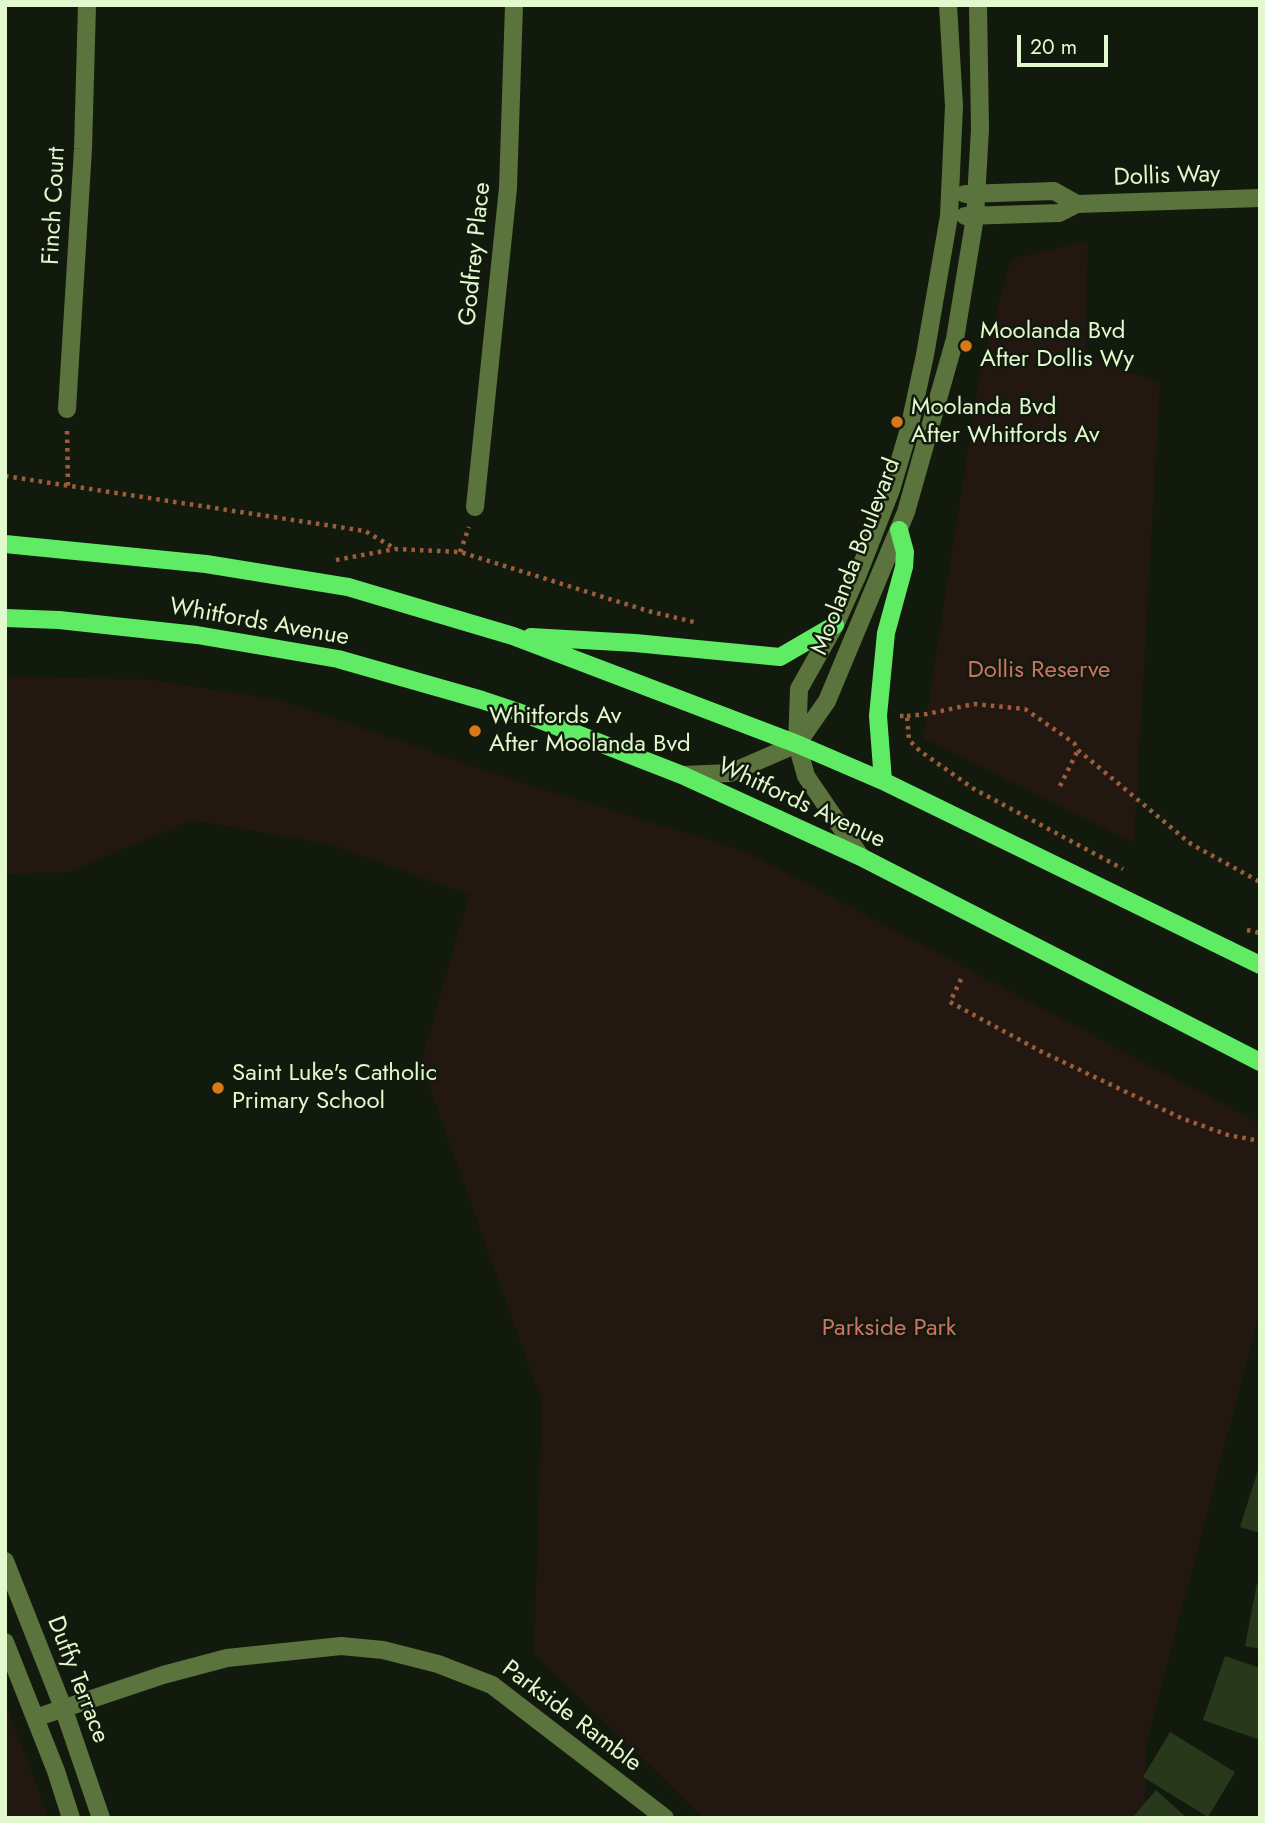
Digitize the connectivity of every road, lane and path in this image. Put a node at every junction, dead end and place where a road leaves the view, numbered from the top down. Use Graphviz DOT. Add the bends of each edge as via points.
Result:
graph roads {
  1 [pos="87,5"];
  2 [pos="514,5"];
  3 [pos="948,5"];
  4 [pos="978,5"];
  5 [pos="949,193"];
  6 [pos="976,195"];
  7 [pos="1260,198"];
  8 [pos="1077,204"];
  9 [pos="949,216"];
  10 [pos="975,217"];
  11 [pos="66,409"];
  12 [pos="5,476"];
  13 [pos="68,486"];
  14 [pos="475,507"];
  15 [pos="899,530"];
  16 [pos="5,544"];
  17 [pos="395,549"];
  18 [pos="5,618"];
  19 [pos="835,625"];
  20 [pos="513,636"];
  21 [pos="907,716"];
  22 [pos="797,744"];
  23 [pos="1078,750"];
  24 [pos="681,775"];
  25 [pos="883,781"];
  26 [pos="1060,786"];
  27 [pos="860,857"];
  28 [pos="1260,882"];
  29 [pos="1260,965"];
  30 [pos="961,979"];
  31 [pos="1260,1062"];
  32 [pos="1260,1142"];
  33 [pos="5,1561"];
  34 [pos="5,1642"];
  35 [pos="64,1710"];
  36 [pos="35,1718"];
  37 [pos="71,1818"];
  38 [pos="101,1818"];
  39 [pos="665,1818"];
  1 -- 11 [label="street, Finch Court"];
  2 -- 14 [label="street, Godfrey Place" via="509,188"];
  3 -- 5 [label="street, Moolanda Boulevard" via="954,106"];
  4 -- 6 [label="street, Moolanda Boulevard"];
  5 -- 6 [label="street, Dollis Way"];
  5 -- 9 [label="street, Moolanda Boulevard"];
  6 -- 8 [label="street, Dollis Way" via="1054,191"];
  6 -- 10 [label="street, Moolanda Boulevard"];
  7 -- 8 [label="street, Dollis Way"];
  8 -- 10 [label="street, Dollis Way" via="1059,213"];
  9 -- 10 [label="street, Dollis Way"];
  9 -- 19 [label="street, Moolanda Boulevard" via="909,429 891,490"];
  10 -- 15 [label="street, Moolanda Boulevard" via="955,339"];
  11 -- 13 [label="path"];
  12 -- 13 [label="path"];
  13 -- 17 [label="path" via="365,531"];
  15 -- 22 [label="street, Moolanda Boulevard" via="827,701"];
  15 -- 25 [label="main road" via="904,567 886,633 878,716"];
  16 -- 20 [label="main road, Whitfords Avenue" via="206,564 348,587"];
  18 -- 24 [label="main road, Whitfords Avenue" via="197,635 338,659 533,717"];
  19 -- 20 [label="main road" via="780,657"];
  19 -- 22 [label="street, Moolanda Boulevard" via="799,690"];
  20 -- 22 [label="main road, Whitfords Avenue"];
  21 -- 23 [label="path" via="974,704 1025,709"];
  22 -- 24 [label="street" via="730,773"];
  22 -- 25 [label="main road, Whitfords Avenue"];
  22 -- 27 [label="street, Moolanda Boulevard" via="806,776"];
  23 -- 26 [label="path"];
  23 -- 28 [label="path" via="1191,844"];
  24 -- 27 [label="main road, Whitfords Avenue"];
  25 -- 29 [label="main road, Whitfords Avenue"];
  27 -- 31 [label="main road, Whitfords Avenue"];
  30 -- 32 [label="path" via="950,1002 1181,1118"];
  33 -- 35 [label="street, Duffy Terrace"];
  34 -- 36 [label="street"];
  35 -- 36 [label="street, Parkside Ramble"];
  35 -- 38 [label="street, Duffy Terrace"];
  35 -- 39 [label="street, Parkside Ramble" via="227,1658 341,1646 383,1650 492,1685"];
  36 -- 37 [label="street"];
}
